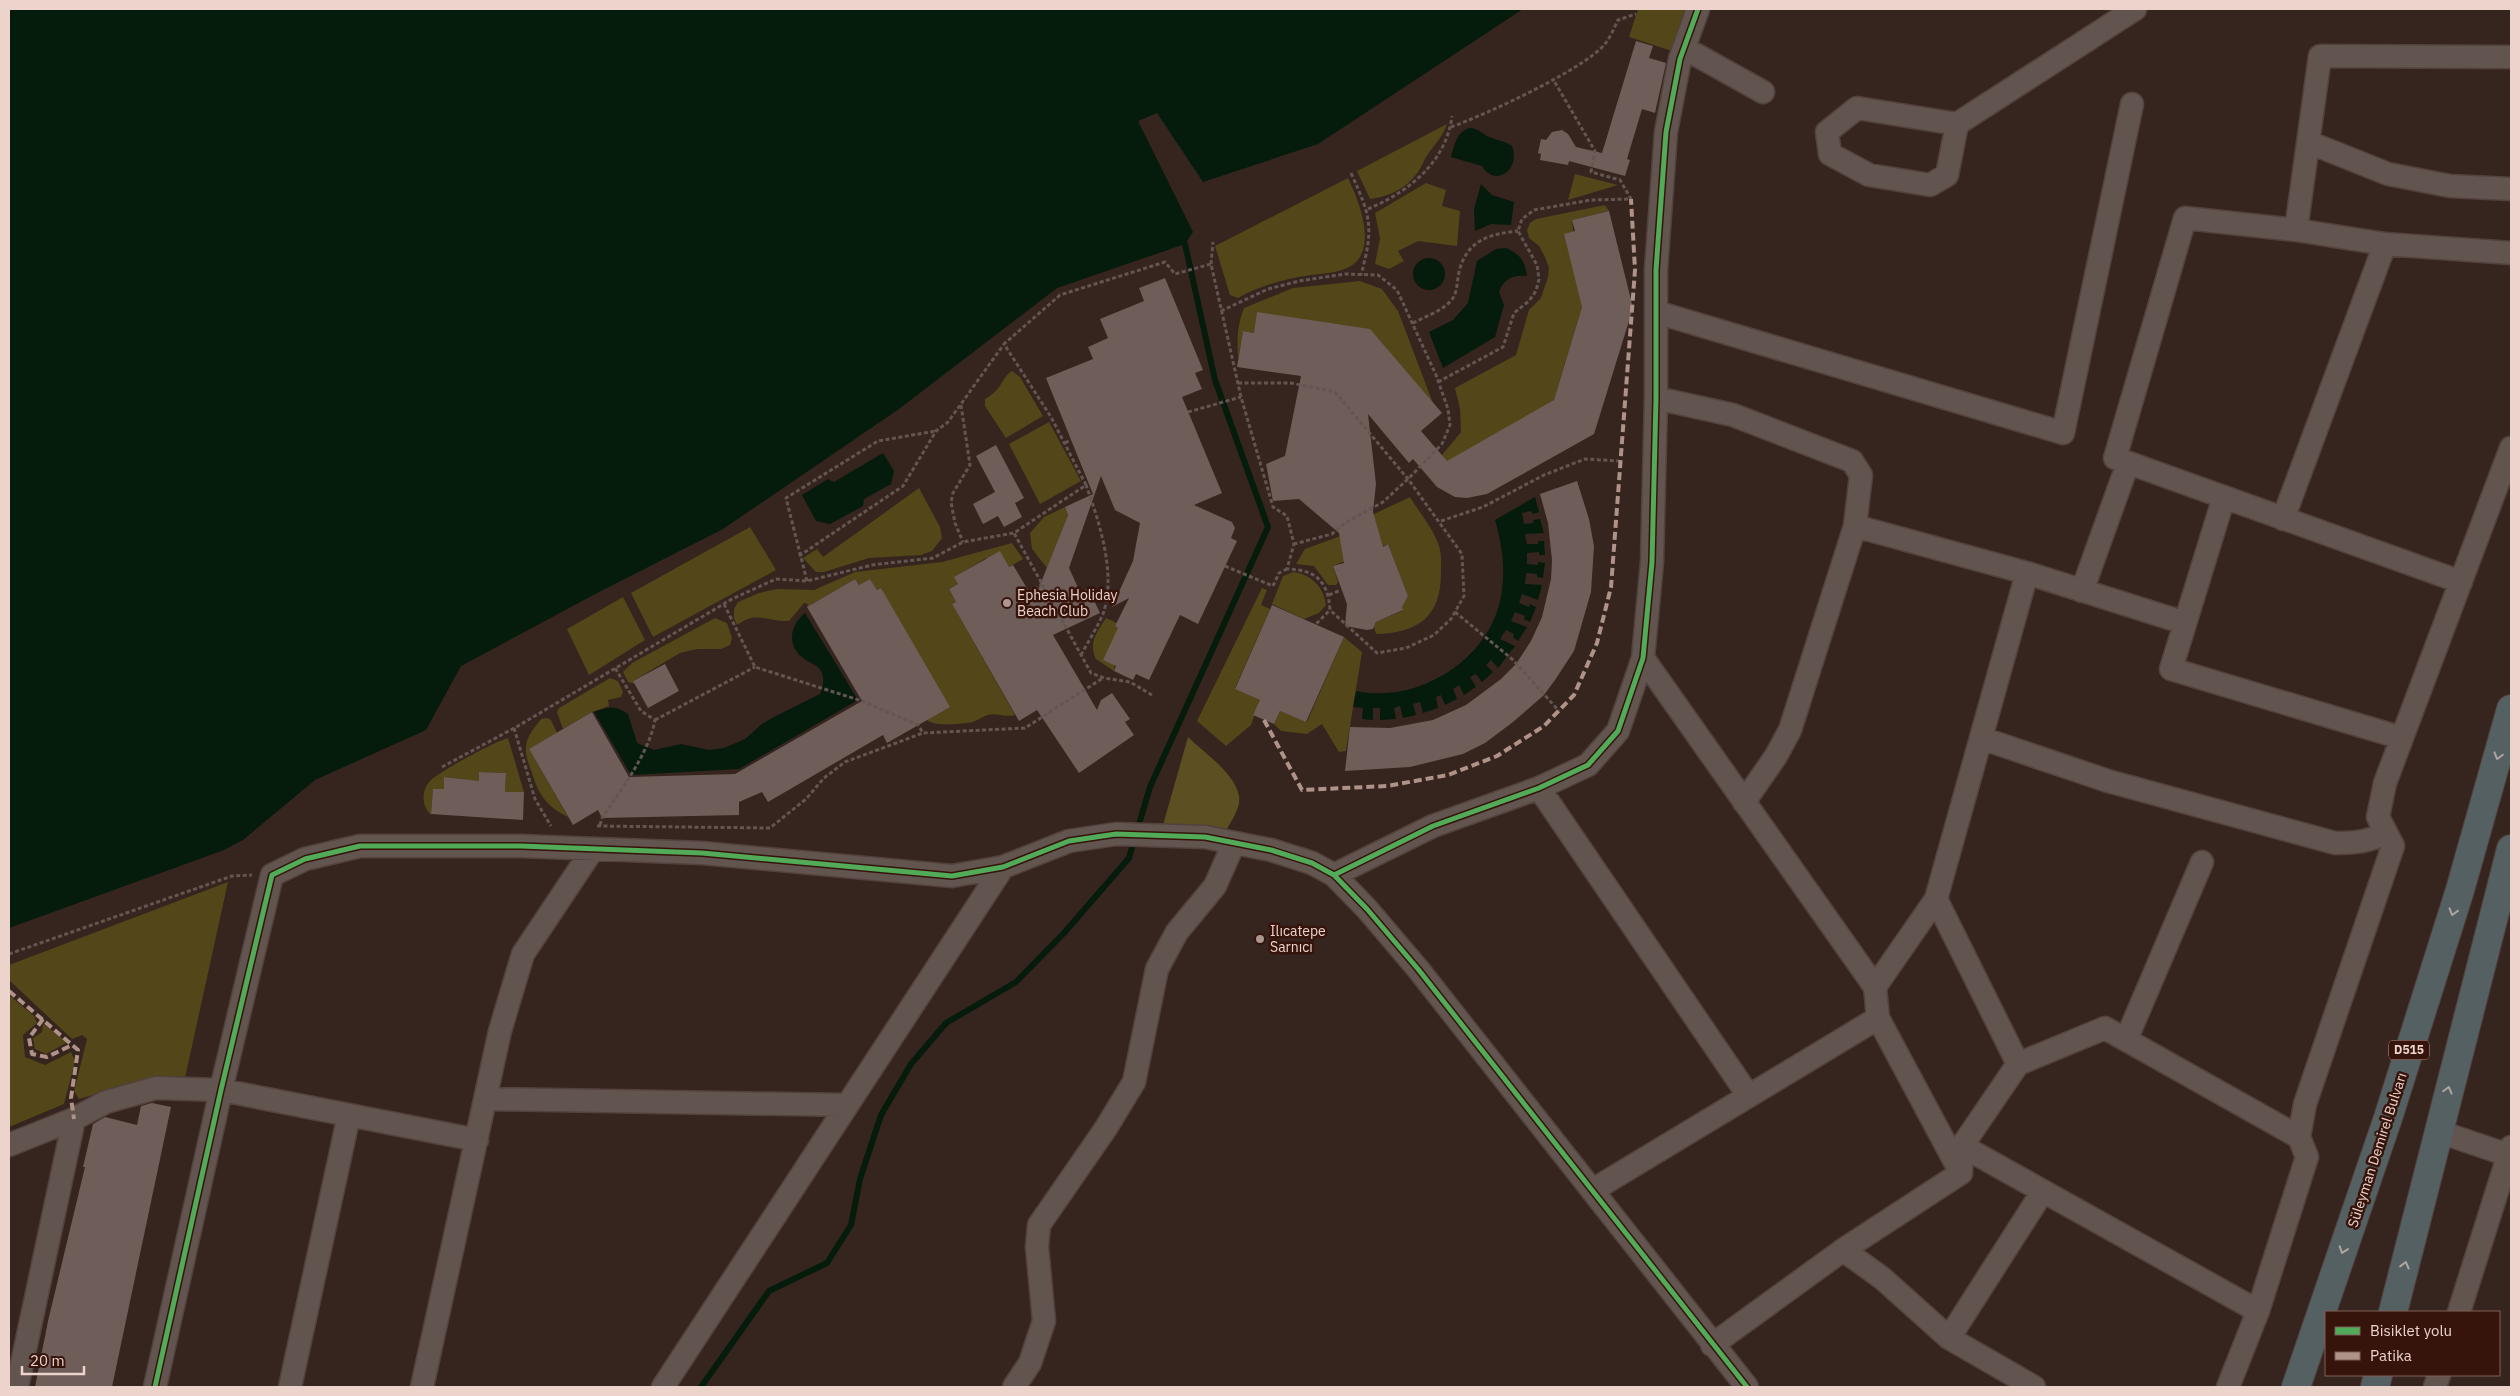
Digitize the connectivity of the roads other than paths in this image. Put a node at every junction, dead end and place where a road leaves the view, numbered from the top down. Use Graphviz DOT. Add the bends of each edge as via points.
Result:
graph roads {
  1 [pos="1698,9"];
  2 [pos="2134,9"];
  3 [pos="1684,48"];
  4 [pos="2511,57"];
  5 [pos="1763,92"];
  6 [pos="2132,104"];
  7 [pos="1957,124"];
  8 [pos="2308,142"];
  9 [pos="2511,189"];
  10 [pos="2296,230"];
  11 [pos="2386,244"];
  12 [pos="2511,252"];
  13 [pos="1656,312"];
  14 [pos="1656,398"];
  15 [pos="2511,448"];
  16 [pos="2128,463"];
  17 [pos="2224,497"];
  18 [pos="2283,518"];
  19 [pos="1855,526"];
  20 [pos="2027,573"];
  21 [pos="2461,582"];
  22 [pos="2082,590"];
  23 [pos="2185,623"];
  24 [pos="1643,658"];
  25 [pos="2511,709"];
  26 [pos="1981,738"];
  27 [pos="2402,738"];
  28 [pos="1539,788"];
  29 [pos="1744,802"];
  30 [pos="2386,832"];
  31 [pos="1234,843"];
  32 [pos="593,849"];
  33 [pos="2511,849"];
  34 [pos="2202,862"];
  35 [pos="1003,867"];
  36 [pos="1334,874"];
  37 [pos="1936,899"];
  38 [pos="1875,988"];
  39 [pos="1878,1018"];
  40 [pos="2126,1040"];
  41 [pos="2018,1064"];
  42 [pos="221,1090"];
  43 [pos="1748,1095"];
  44 [pos="486,1099"];
  45 [pos="846,1105"];
  46 [pos="349,1115"];
  47 [pos="74,1119"];
  48 [pos="2437,1131"];
  49 [pos="2299,1137"];
  50 [pos="476,1140"];
  51 [pos="9,1146"];
  52 [pos="1962,1146"];
  53 [pos="2510,1153"];
  54 [pos="1961,1173"];
  55 [pos="1593,1190"];
  56 [pos="2043,1191"];
  57 [pos="1843,1250"];
  58 [pos="2258,1311"];
  59 [pos="2393,1311"];
  60 [pos="2459,1311"];
  61 [pos="1949,1338"];
  62 [pos="1712,1345"];
  63 [pos="17,1387"];
  64 [pos="155,1387"];
  65 [pos="290,1387"];
  66 [pos="422,1387"];
  67 [pos="663,1387"];
  68 [pos="1014,1387"];
  69 [pos="1747,1387"];
  70 [pos="2034,1387"];
  71 [pos="2228,1387"];
  72 [pos="2296,1387"];
  1 -- 3 [label="street"];
  2 -- 7 [label="street"];
  3 -- 5 [label="street"];
  3 -- 13 [label="street" via="1666,132"];
  4 -- 8 [label="street" via="2320,56"];
  6 -- 13 [label="street" via="2064,432"];
  7 -- 7 [label="street" via="1857,108 1827,132 1830,154 1869,175 1930,185 1947,175"];
  8 -- 9 [label="street" via="2388,174 2450,186"];
  8 -- 10 [label="street"];
  10 -- 11 [label="street"];
  10 -- 16 [label="street" via="2185,218 2115,458"];
  11 -- 12 [label="street"];
  11 -- 18 [label="street"];
  13 -- 14 [label="street"];
  14 -- 19 [label="street" via="1733,415 1852,461 1861,480"];
  14 -- 24 [label="street" via="1652,562"];
  15 -- 21 [label="street"];
  16 -- 17 [label="street"];
  16 -- 22 [label="street"];
  17 -- 18 [label="street"];
  17 -- 23 [label="street"];
  18 -- 21 [label="street"];
  19 -- 20 [label="street"];
  19 -- 29 [label="street" via="1790,730"];
  20 -- 22 [label="street"];
  20 -- 26 [label="street"];
  21 -- 27 [label="street"];
  22 -- 23 [label="street"];
  23 -- 27 [label="street" via="2171,669"];
  24 -- 28 [label="street" via="1618,731 1588,765"];
  24 -- 29 [label="street"];
  25 -- 72 [label="highway, Süleyman Demirel Bulvarı / D515, one-way" via="2460,890 2388,1118"];
  26 -- 30 [label="street" via="2108,781 2335,843 2376,839"];
  26 -- 37 [label="street"];
  27 -- 30 [label="street" via="2385,784 2378,817"];
  28 -- 36 [label="street" via="1433,826"];
  28 -- 43 [label="street"];
  29 -- 38 [label="street"];
  30 -- 49 [label="street" via="2393,846 2305,1104"];
  31 -- 35 [label="street" via="1205,837 1116,834 1069,841"];
  31 -- 36 [label="street" via="1271,850"];
  31 -- 68 [label="street" via="1215,886 1177,932 1156,969 1134,1082 1039,1224 1037,1247 1044,1321 1030,1363"];
  32 -- 35 [label="street" via="702,853 952,876"];
  32 -- 42 [label="street" via="360,846 305,859 272,875"];
  32 -- 44 [label="street" via="523,954 500,1031"];
  48 -- 33 [label="highway, one-way"];
  34 -- 40 [label="street"];
  35 -- 45 [label="street"];
  36 -- 55 [label="street" via="1411,962"];
  37 -- 38 [label="street"];
  37 -- 41 [label="street"];
  38 -- 39 [label="street"];
  39 -- 43 [label="street"];
  39 -- 54 [label="street"];
  40 -- 41 [label="street" via="2105,1028"];
  40 -- 49 [label="street"];
  41 -- 52 [label="street"];
  42 -- 46 [label="street"];
  42 -- 47 [label="street" via="156,1088 106,1102"];
  42 -- 64 [label="street"];
  43 -- 55 [label="street"];
  44 -- 45 [label="street"];
  44 -- 50 [label="street"];
  45 -- 67 [label="street"];
  46 -- 50 [label="street"];
  46 -- 65 [label="street"];
  47 -- 51 [label="street"];
  47 -- 63 [label="street"];
  48 -- 53 [label="street"];
  59 -- 48 [label="highway, one-way"];
  49 -- 58 [label="street" via="2307,1157"];
  50 -- 66 [label="street"];
  52 -- 54 [label="street"];
  52 -- 56 [label="street"];
  53 -- 60 [label="street"];
  54 -- 57 [label="street"];
  55 -- 62 [label="street"];
  56 -- 58 [label="street"];
  56 -- 61 [label="street"];
  57 -- 61 [label="street" via="1882,1278"];
  57 -- 62 [label="street"];
  58 -- 71 [label="street"];
  61 -- 70 [label="street"];
  62 -- 69 [label="street"];
}
